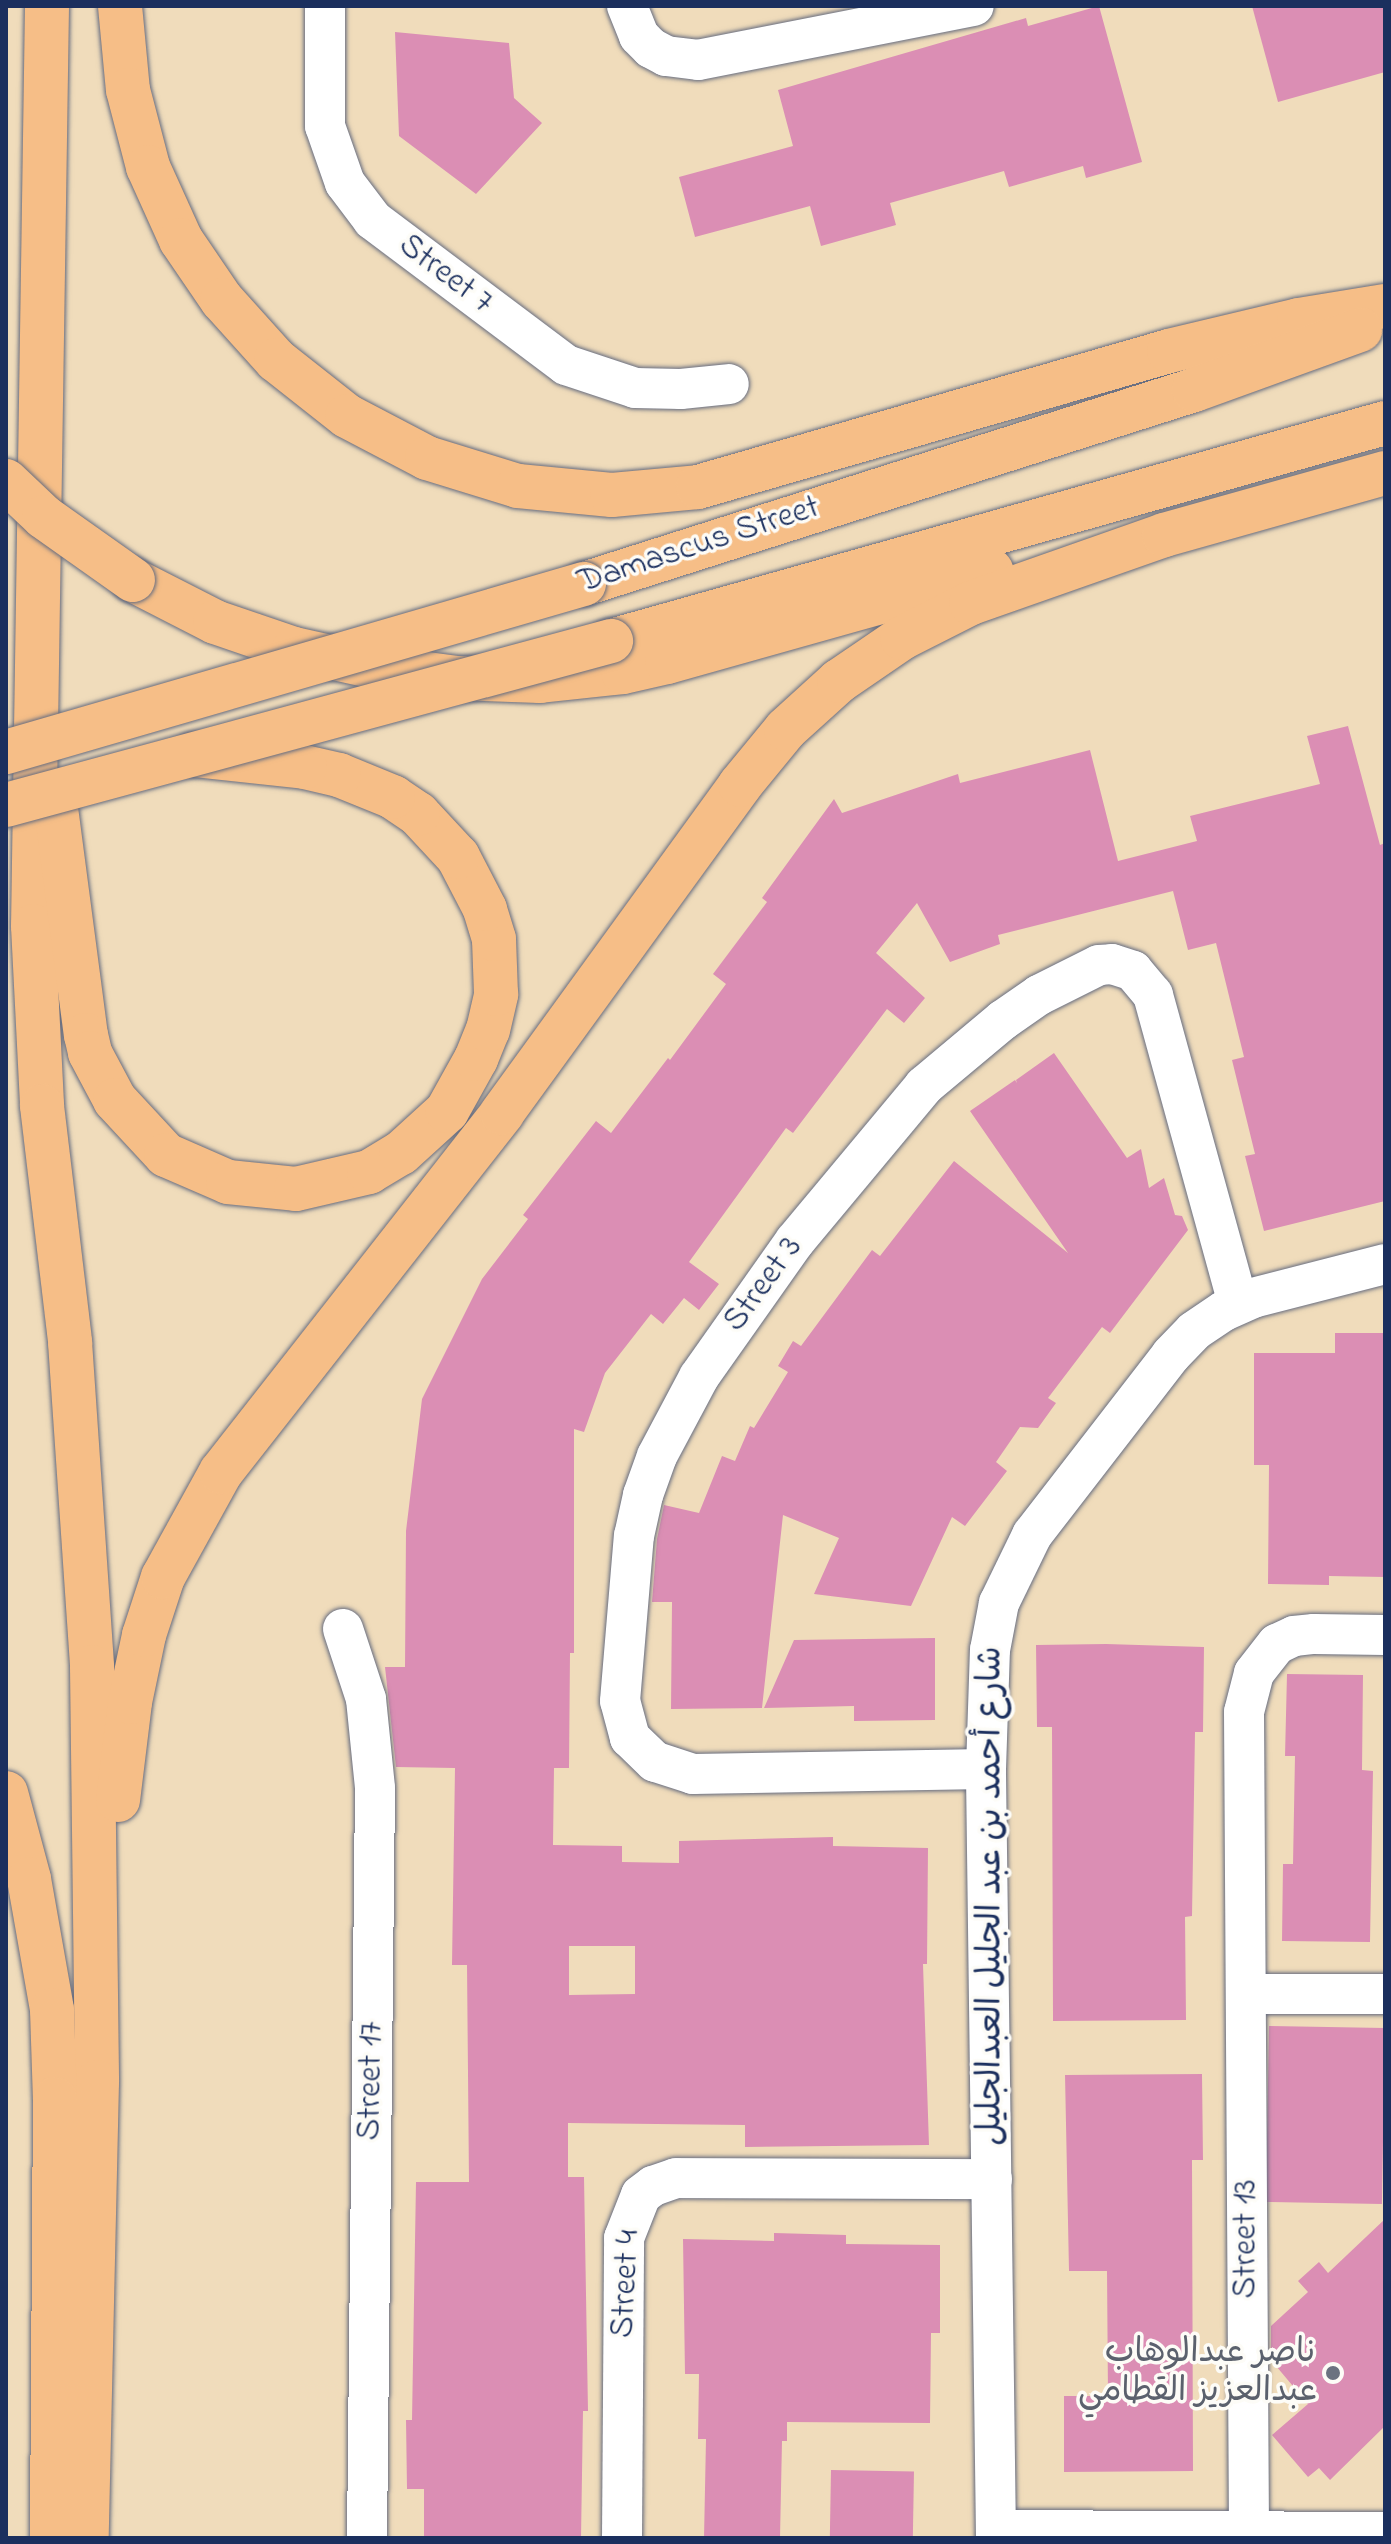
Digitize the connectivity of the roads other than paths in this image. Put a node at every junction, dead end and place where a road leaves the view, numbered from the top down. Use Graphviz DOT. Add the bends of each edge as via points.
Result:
graph roads {
  1 [pos="47,6"];
  2 [pos="120,6"];
  3 [pos="325,6"];
  4 [pos="627,6"];
  5 [pos="974,6"];
  6 [pos="1385,306"];
  7 [pos="1385,320"];
  8 [pos="729,384"];
  9 [pos="1385,423"];
  10 [pos="1385,473"];
  11 [pos="6,481"];
  12 [pos="1164,535"];
  13 [pos="35,649"];
  14 [pos="6,752"];
  15 [pos="194,755"];
  16 [pos="6,805"];
  17 [pos="1385,1264"];
  18 [pos="1238,1304"];
  19 [pos="343,1629"];
  20 [pos="1385,1635"];
  21 [pos="986,1769"];
  22 [pos="6,1793"];
  23 [pos="1246,1994"];
  24 [pos="1385,1994"];
  25 [pos="98,2001"];
  26 [pos="992,2179"];
  27 [pos="1249,2531"];
  28 [pos="1385,2532"];
  29 [pos="996,2534"];
  30 [pos="52,2538"];
  31 [pos="87,2538"];
  32 [pos="367,2538"];
  33 [pos="622,2538"];
  1 -- 13 [label="main road"];
  2 -- 6 [label="main road" via="128,90 148,167 181,240 222,300 276,360 347,416 427,458 518,486 612,495 698,487 1169,351"];
  3 -- 8 [label="street, Street 7" via="325,126 345,183 373,220 566,365 635,388"];
  4 -- 5 [label="street" via="639,36 651,48 666,56 698,60"];
  7 -- 14 [label="main road, Damascus Street, bridge" via="1194,390 584,584"];
  9 -- 15 [label="main road, Damascus Street, bridge"];
  10 -- 12 [label="main road"];
  11 -- 12 [label="main road, bridge" via="44,517 133,580 215,622 294,649 457,678 540,681 623,672 1035,559"];
  12 -- 25 [label="main road" via="971,603 902,638 839,681 786,729 730,797 502,1113 221,1472 163,1577 144,1635 121,1768"];
  13 -- 15 [label="main road" via="90,1053 115,1100 157,1147 228,1182 296,1189 369,1172 401,1153 447,1111 488,1030 496,994 494,939 474,882 418,814 393,797 305,767"];
  13 -- 25 [label="main road" via="34,989 70,1342 88,1606"];
  15 -- 16 [label="main road, Damascus Street, bridge"];
  17 -- 18 [label="street, شارع أحمد بن عبد الجليل العبدالجليل"];
  18 -- 21 [label="street, شارع أحمد بن عبد الجليل العبدالجليل" via="1194,1331 1171,1355 1016,1561 999,1603 990,1650"];
  18 -- 21 [label="street, Street 3" via="1153,995 1133,971 1099,965 1039,995 924,1086 795,1241 699,1377 657,1456 634,1536 620,1701 624,1724 638,1749 668,1767 712,1775"];
  19 -- 32 [label="street, Street 17" via="366,1699 375,1788"];
  20 -- 23 [label="street, Street 13" via="1294,1636 1277,1644 1254,1673 1244,1712"];
  21 -- 26 [label="street, شارع أحمد بن عبد الجليل العبدالجليل"];
  22 -- 30 [label="main road" via="47,1964 55,2099"];
  23 -- 24 [label="street"];
  23 -- 27 [label="street, Street 13"];
  25 -- 31 [label="main road"];
  26 -- 29 [label="street, شارع أحمد بن عبد الجليل العبدالجليل"];
  26 -- 33 [label="street, Street 4" via="676,2178 641,2195 624,2238"];
  27 -- 28 [label="street"];
  27 -- 29 [label="street"];
}
